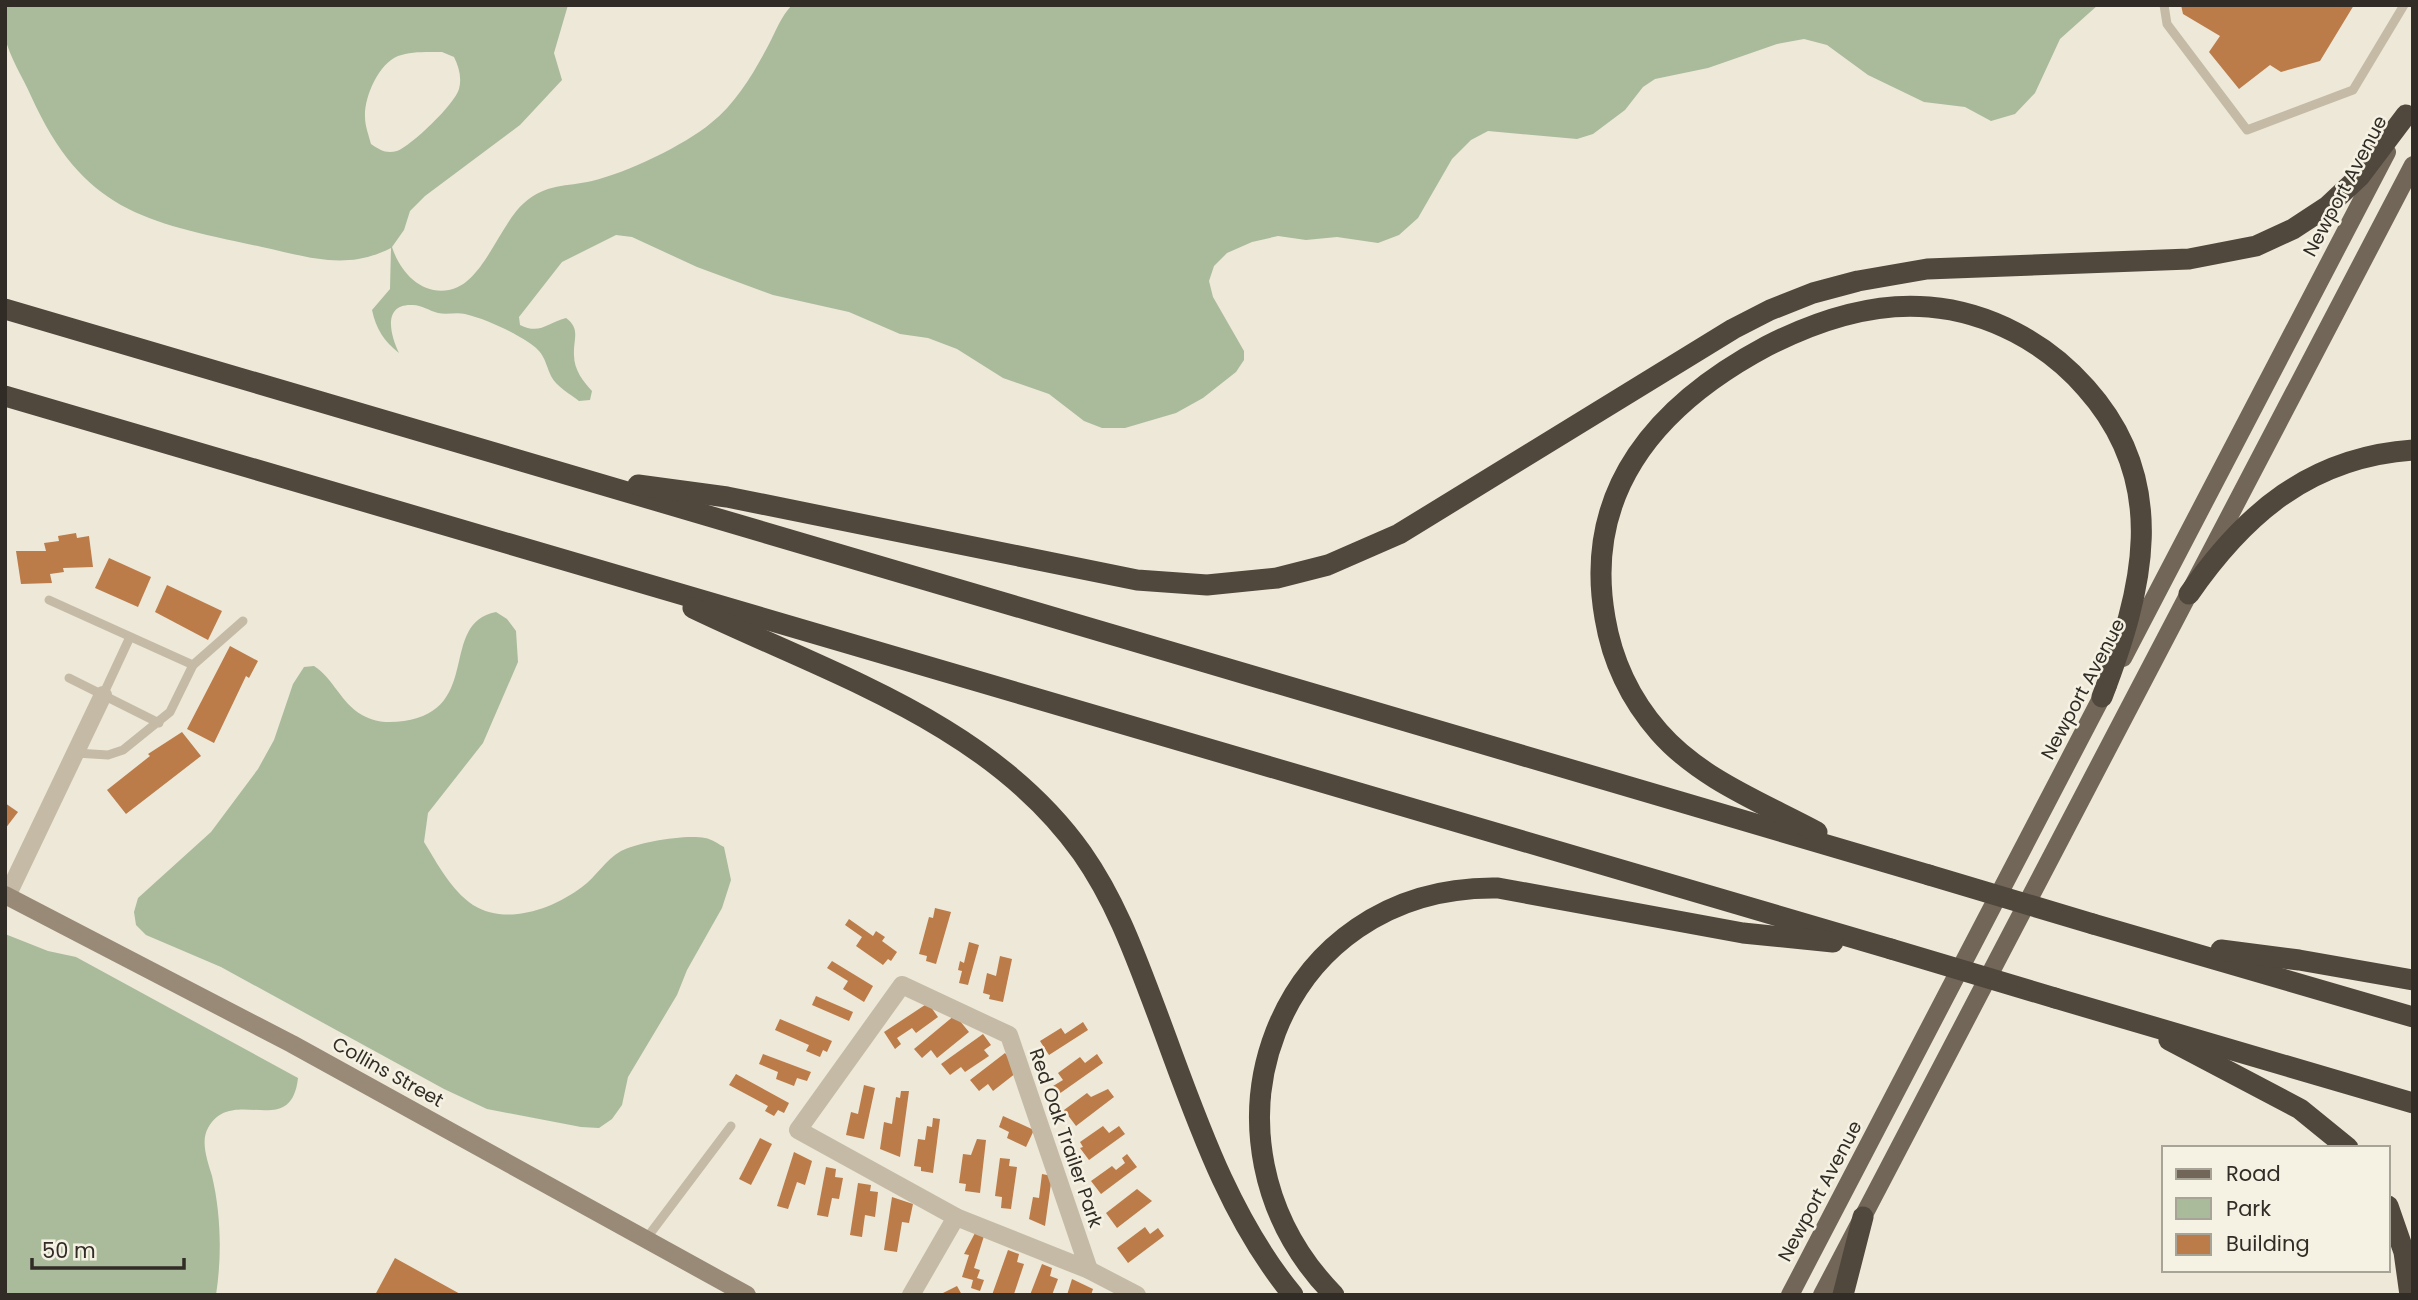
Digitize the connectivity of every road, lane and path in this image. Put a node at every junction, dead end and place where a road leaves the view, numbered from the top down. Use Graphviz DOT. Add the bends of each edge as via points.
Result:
graph roads {
  1 [pos="2164,5"];
  2 [pos="2404,5"];
  3 [pos="2409,109"];
  4 [pos="2413,165"];
  5 [pos="5,309"];
  6 [pos="5,396"];
  7 [pos="2413,450"];
  8 [pos="564,474"];
  9 [pos="634,580"];
  10 [pos="2189,594"];
  11 [pos="49,600"];
  12 [pos="243,621"];
  13 [pos="130,637"];
  14 [pos="193,666"];
  15 [pos="69,678"];
  16 [pos="103,695"];
  17 [pos="2102,697"];
  18 [pos="159,723"];
  19 [pos="75,752"];
  20 [pos="1856,853"];
  21 [pos="6,895"];
  22 [pos="2159,943"];
  23 [pos="1891,949"];
  24 [pos="2413,979"];
  25 [pos="2413,1017"];
  26 [pos="2134,1021"];
  27 [pos="2413,1103"];
  28 [pos="731,1126"];
  29 [pos="2346,1146"];
  30 [pos="2390,1212"];
  31 [pos="956,1217"];
  32 [pos="1863,1217"];
  33 [pos="646,1239"];
  34 [pos="1089,1270"];
  35 [pos="747,1295"];
  36 [pos="911,1295"];
  37 [pos="1137,1295"];
  38 [pos="1293,1295"];
  39 [pos="1334,1295"];
  40 [pos="1790,1295"];
  41 [pos="1822,1295"];
  42 [pos="1843,1295"];
  43 [pos="2410,1295"];
  1 -- 2 [label="lane" via="2166,24 2247,130 2353,90"];
  3 -- 8 [label="highway" via="2344,192 2311,219 2275,239 2213,257 1927,270 1813,293 1733,329 1399,534 1328,565 1277,578 1206,585 1137,580 727,497"];
  3 -- 17 [label="main road, Newport Avenue"];
  4 -- 10 [label="main road"];
  5 -- 8 [label="highway"];
  6 -- 9 [label="highway"];
  7 -- 10 [label="highway" via="2347,461 2279,496 2237,533"];
  8 -- 20 [label="highway"];
  9 -- 23 [label="highway"];
  9 -- 38 [label="highway" via="924,716 1001,768 1048,811 1083,855 1115,908 1228,1193 1250,1235"];
  10 -- 32 [label="main road"];
  11 -- 13 [label="lane"];
  12 -- 14 [label="lane"];
  13 -- 14 [label="lane"];
  13 -- 16 [label="lane"];
  14 -- 18 [label="lane" via="170,712"];
  15 -- 16 [label="lane"];
  16 -- 18 [label="lane"];
  16 -- 19 [label="street"];
  17 -- 20 [label="highway" via="2138,586 2141,512 2130,461 2118,433 2068,369 2028,339 1995,323 1944,309 1909,306 1869,311 1809,328 1723,371 1654,430 1616,492 1601,568 1609,639 1637,703 1683,756"];
  17 -- 40 [label="main road, Newport Avenue"];
  18 -- 19 [label="lane" via="115,754"];
  19 -- 21 [label="street"];
  20 -- 22 [label="highway, bridge"];
  21 -- 33 [label="street, Collins Street" via="281,1038"];
  22 -- 24 [label="highway"];
  22 -- 25 [label="highway"];
  23 -- 26 [label="highway, bridge"];
  23 -- 39 [label="highway" via="1743,933 1498,888 1463,888 1433,895 1388,911 1360,928 1323,958 1291,999 1265,1064 1258,1114 1263,1168 1280,1219"];
  26 -- 27 [label="highway"];
  26 -- 29 [label="highway" via="2294,1104"];
  28 -- 33 [label="lane"];
  30 -- 43 [label="highway" via="2404,1252"];
  31 -- 34 [label="street, Red Oak Trailer Park"];
  31 -- 34 [label="street, Red Oak Trailer Park" via="798,1130 902,985 1009,1035"];
  31 -- 36 [label="street"];
  32 -- 41 [label="main road"];
  32 -- 42 [label="highway"];
  33 -- 35 [label="street, Collins Street"];
  34 -- 37 [label="street, Red Oak Trailer Park"];
}
